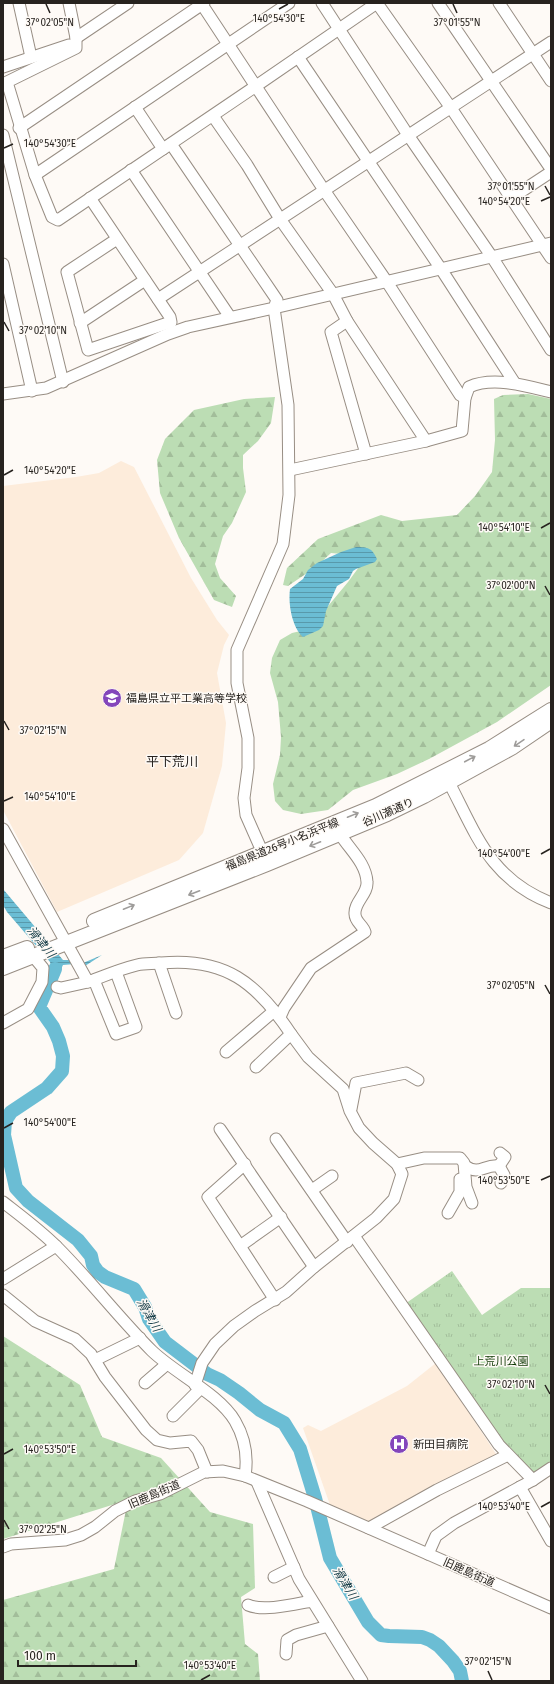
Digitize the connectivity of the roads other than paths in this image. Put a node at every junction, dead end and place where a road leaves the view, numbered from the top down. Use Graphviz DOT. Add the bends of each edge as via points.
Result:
graph roads {
  1 [pos="19,3"];
  2 [pos="69,3"];
  3 [pos="202,3"];
  4 [pos="290,3"];
  5 [pos="322,3"];
  6 [pos="377,3"];
  7 [pos="438,3"];
  8 [pos="499,3"];
  9 [pos="122,5"];
  10 [pos="339,29"];
  11 [pos="76,40"];
  12 [pos="551,42"];
  13 [pos="228,44"];
  14 [pos="533,54"];
  15 [pos="32,57"];
  16 [pos="298,57"];
  17 [pos="3,67"];
  18 [pos="491,81"];
  19 [pos="551,81"];
  20 [pos="256,86"];
  21 [pos="135,107"];
  22 [pos="450,108"];
  23 [pos="213,116"];
  24 [pos="20,128"];
  25 [pos="408,135"];
  26 [pos="3,136"];
  27 [pos="167,146"];
  28 [pos="367,162"];
  29 [pos="551,169"];
  30 [pos="131,170"];
  31 [pos="551,172"];
  32 [pos="35,175"];
  33 [pos="324,190"];
  34 [pos="90,198"];
  35 [pos="510,198"];
  36 [pos="280,219"];
  37 [pos="117,239"];
  38 [pos="547,244"];
  39 [pos="240,245"];
  40 [pos="492,257"];
  41 [pos="551,258"];
  42 [pos="3,264"];
  43 [pos="441,269"];
  44 [pos="199,272"];
  45 [pos="145,280"];
  46 [pos="387,282"];
  47 [pos="332,294"];
  48 [pos="158,298"];
  49 [pos="274,308"];
  50 [pos="230,317"];
  51 [pos="347,321"];
  52 [pos="80,323"];
  53 [pos="551,350"];
  54 [pos="63,382"];
  55 [pos="514,382"];
  56 [pos="32,391"];
  57 [pos="551,392"];
  58 [pos="3,394"];
  59 [pos="465,398"];
  60 [pos="426,441"];
  61 [pos="366,454"];
  62 [pos="290,470"];
  63 [pos="551,710"];
  64 [pos="551,721"];
  65 [pos="446,778"];
  66 [pos="3,829"];
  67 [pos="340,834"];
  68 [pos="264,858"];
  69 [pos="551,902"];
  70 [pos="60,940"];
  71 [pos="35,952"];
  72 [pos="3,958"];
  73 [pos="159,963"];
  74 [pos="3,968"];
  75 [pos="116,972"];
  76 [pos="91,981"];
  77 [pos="57,987"];
  78 [pos="176,1013"];
  79 [pos="277,1014"];
  80 [pos="3,1023"];
  81 [pos="292,1034"];
  82 [pos="226,1052"];
  83 [pos="256,1067"];
  84 [pos="418,1080"];
  85 [pos="350,1111"];
  86 [pos="220,1129"];
  87 [pos="276,1138"];
  88 [pos="500,1152"];
  89 [pos="462,1162"];
  90 [pos="244,1164"];
  91 [pos="397,1164"];
  92 [pos="499,1166"];
  93 [pos="332,1176"];
  94 [pos="500,1183"];
  95 [pos="312,1190"];
  96 [pos="3,1202"];
  97 [pos="472,1203"];
  98 [pos="448,1213"];
  99 [pos="281,1217"];
  100 [pos="351,1239"];
  101 [pos="56,1246"];
  102 [pos="240,1246"];
  103 [pos="314,1266"];
  104 [pos="3,1279"];
  105 [pos="3,1295"];
  106 [pos="274,1300"];
  107 [pos="140,1338"];
  108 [pos="95,1360"];
  109 [pos="167,1364"];
  110 [pos="145,1383"];
  111 [pos="197,1383"];
  112 [pos="173,1416"];
  113 [pos="508,1455"];
  114 [pos="551,1468"];
  115 [pos="207,1472"];
  116 [pos="245,1476"];
  117 [pos="533,1480"];
  118 [pos="257,1482"];
  119 [pos="520,1487"];
  120 [pos="370,1528"];
  121 [pos="551,1541"];
  122 [pos="3,1546"];
  123 [pos="428,1554"];
  124 [pos="294,1567"];
  125 [pos="274,1577"];
  126 [pos="312,1601"];
  127 [pos="248,1605"];
  128 [pos="551,1608"];
  129 [pos="328,1626"];
  130 [pos="286,1654"];
  131 [pos="362,1681"];
  1 -- 15 [label="street"];
  2 -- 11 [label="street"];
  3 -- 13 [label="street"];
  3 -- 24 [label="street"];
  4 -- 13 [label="street"];
  5 -- 10 [label="street"];
  6 -- 10 [label="street"];
  6 -- 22 [label="street"];
  7 -- 18 [label="street"];
  8 -- 14 [label="street"];
  9 -- 11 [label="street"];
  10 -- 16 [label="street"];
  10 -- 25 [label="street"];
  11 -- 15 [label="street"];
  11 -- 24 [label="street" via="76,48 7,82"];
  12 -- 14 [label="street"];
  13 -- 20 [label="street"];
  13 -- 21 [label="street"];
  14 -- 18 [label="street"];
  14 -- 19 [label="street"];
  15 -- 17 [label="street"];
  16 -- 20 [label="street"];
  16 -- 28 [label="street"];
  18 -- 22 [label="street"];
  18 -- 29 [label="street"];
  20 -- 23 [label="street"];
  20 -- 33 [label="street"];
  21 -- 27 [label="street"];
  21 -- 32 [label="street"];
  22 -- 25 [label="street"];
  22 -- 35 [label="street"];
  23 -- 27 [label="street"];
  23 -- 36 [label="street"];
  24 -- 32 [label="street"];
  25 -- 28 [label="street"];
  25 -- 40 [label="street"];
  26 -- 54 [label="street"];
  27 -- 30 [label="street"];
  27 -- 39 [label="street"];
  28 -- 33 [label="street"];
  28 -- 43 [label="street"];
  30 -- 34 [label="street"];
  30 -- 44 [label="street"];
  31 -- 35 [label="street"];
  32 -- 34 [label="street" via="52,217 58,220"];
  33 -- 36 [label="street"];
  33 -- 46 [label="street"];
  34 -- 37 [label="street"];
  35 -- 38 [label="street"];
  36 -- 39 [label="street"];
  36 -- 47 [label="street"];
  37 -- 45 [label="street"];
  37 -- 52 [label="street" via="67,272"];
  38 -- 40 [label="street"];
  38 -- 41 [label="street"];
  39 -- 44 [label="street"];
  39 -- 49 [label="street" via="277,300"];
  40 -- 43 [label="street"];
  40 -- 53 [label="street"];
  42 -- 56 [label="street"];
  43 -- 46 [label="street"];
  43 -- 55 [label="street"];
  44 -- 48 [label="street"];
  44 -- 50 [label="street"];
  45 -- 48 [label="street"];
  45 -- 52 [label="street"];
  46 -- 47 [label="street"];
  46 -- 59 [label="street" via="460,395"];
  47 -- 49 [label="street"];
  47 -- 51 [label="street"];
  48 -- 52 [label="street" via="171,322 88,350"];
  49 -- 50 [label="street"];
  49 -- 62 [label="street" via="288,405"];
  50 -- 54 [label="street" via="168,334"];
  51 -- 60 [label="street"];
  51 -- 61 [label="street" via="331,332"];
  54 -- 56 [label="street"];
  55 -- 57 [label="street"];
  55 -- 59 [label="street" via="476,384 470,387"];
  56 -- 58 [label="street"];
  59 -- 60 [label="street" via="462,432"];
  60 -- 61 [label="street"];
  61 -- 62 [label="street"];
  62 -- 68 [label="street" via="283,544 237,650 237,683 248,738 244,798 246,815"];
  65 -- 63 [label="main road, 福島県道26号小名浜平線, one-way"];
  64 -- 65 [label="main road, 谷川瀬通り, one-way" via="512,747"];
  65 -- 67 [label="main road, 谷川瀬通り" via="387,814"];
  68 -- 65 [label="main road, 福島県道26号小名浜平線, one-way" via="376,806"];
  65 -- 69 [label="street" via="482,848 494,863 513,882"];
  66 -- 70 [label="street"];
  67 -- 68 [label="main road, 谷川瀬通り, one-way"];
  67 -- 79 [label="street" via="363,865 367,889 355,909 357,920 364,926 365,932 311,968 284,1008"];
  68 -- 70 [label="main road, 福島県道26号小名浜平線"];
  70 -- 71 [label="main road, 福島県道26号小名浜平線"];
  70 -- 76 [label="street"];
  71 -- 72 [label="main road, 福島県道26号小名浜平線"];
  71 -- 74 [label="main road"];
  71 -- 80 [label="street" via="43,968 42,982 28,1009"];
  73 -- 75 [label="street" via="138,965"];
  73 -- 78 [label="street"];
  73 -- 79 [label="street" via="196,962 231,972 256,991"];
  75 -- 76 [label="street"];
  75 -- 76 [label="street" via="136,1027 116,1034"];
  76 -- 77 [label="street"];
  79 -- 81 [label="street"];
  79 -- 82 [label="street"];
  81 -- 83 [label="street"];
  81 -- 85 [label="street" via="308,1057 342,1089"];
  84 -- 85 [label="street" via="401,1074 356,1083"];
  85 -- 91 [label="street" via="359,1128"];
  86 -- 90 [label="street"];
  87 -- 95 [label="street"];
  88 -- 92 [label="street" via="505,1157"];
  89 -- 91 [label="street" via="424,1158"];
  89 -- 92 [label="street" via="471,1170"];
  89 -- 97 [label="street" via="466,1187"];
  89 -- 98 [label="street" via="460,1192"];
  90 -- 99 [label="street"];
  90 -- 102 [label="street" via="208,1197"];
  91 -- 100 [label="street" via="402,1174 394,1199"];
  92 -- 94 [label="street" via="504,1175"];
  93 -- 95 [label="street"];
  95 -- 100 [label="street"];
  96 -- 101 [label="street"];
  99 -- 102 [label="street"];
  99 -- 103 [label="street"];
  100 -- 103 [label="street"];
  100 -- 113 [label="street"];
  101 -- 104 [label="street"];
  101 -- 107 [label="street"];
  102 -- 106 [label="street"];
  103 -- 106 [label="street"];
  105 -- 108 [label="street" via="35,1321 74,1339 92,1354"];
  106 -- 111 [label="street" via="234,1326 214,1344 202,1363"];
  107 -- 108 [label="street"];
  107 -- 109 [label="street"];
  108 -- 115 [label="street" via="146,1430 164,1443 191,1441 198,1450"];
  109 -- 110 [label="street"];
  109 -- 111 [label="street"];
  111 -- 112 [label="street"];
  111 -- 116 [label="street" via="222,1405 242,1433 246,1449"];
  113 -- 117 [label="street"];
  113 -- 120 [label="street" via="437,1490"];
  114 -- 117 [label="street"];
  115 -- 116 [label="street, 旧鹿島街道" via="223,1471"];
  115 -- 122 [label="street, 旧鹿島街道" via="115,1511 81,1535 65,1540"];
  116 -- 118 [label="street, 旧鹿島街道"];
  117 -- 119 [label="street"];
  118 -- 120 [label="street, 旧鹿島街道"];
  118 -- 124 [label="street"];
  119 -- 121 [label="street"];
  119 -- 123 [label="street" via="454,1523 436,1536"];
  120 -- 123 [label="street, 旧鹿島街道"];
  123 -- 128 [label="street, 旧鹿島街道"];
  124 -- 125 [label="street"];
  124 -- 126 [label="street"];
  126 -- 127 [label="street" via="273,1607"];
  126 -- 129 [label="street"];
  129 -- 130 [label="street" via="287,1640"];
  129 -- 131 [label="street"];
}
